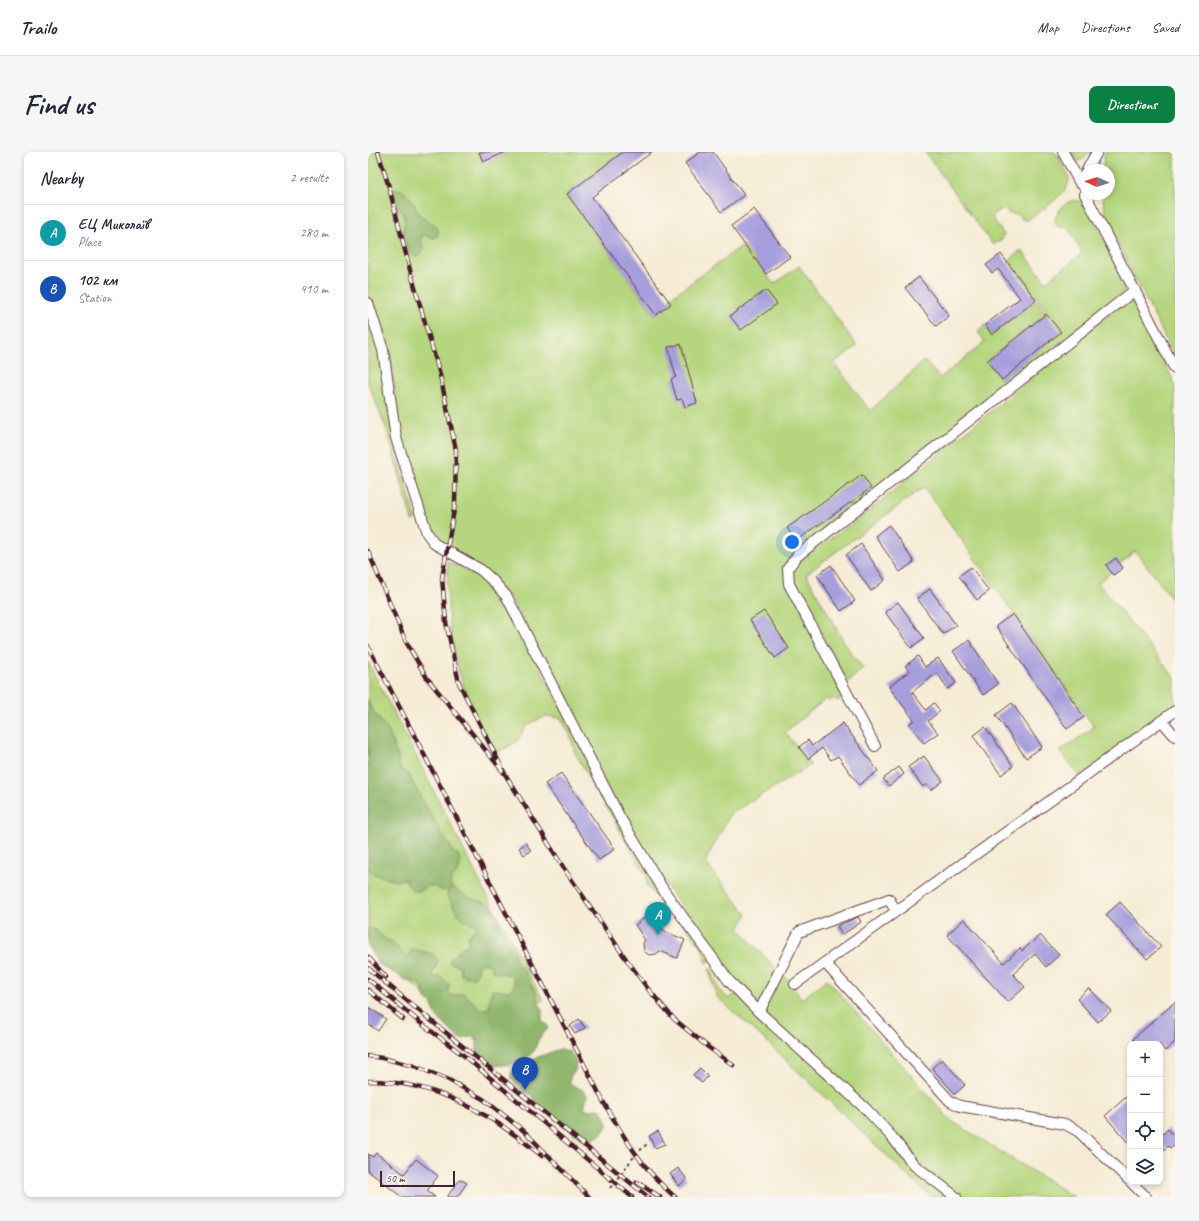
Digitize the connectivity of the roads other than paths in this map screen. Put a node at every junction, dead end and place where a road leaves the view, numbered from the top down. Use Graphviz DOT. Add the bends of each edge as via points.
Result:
graph roads {
  1 [pos="1063,152"];
  2 [pos="1097,152"];
  3 [pos="1090,164"];
  4 [pos="1079,181"];
  5 [pos="1088,200"];
  6 [pos="1135,290"];
  7 [pos="368,303"];
  8 [pos="1175,369"];
  9 [pos="1175,711"];
  10 [pos="1162,721"];
  11 [pos="1175,736"];
  12 [pos="875,746"];
  13 [pos="896,911"];
  14 [pos="825,963"];
  15 [pos="795,984"];
  16 [pos="759,1012"];
  17 [pos="1127,1179"];
  18 [pos="1133,1185"];
  19 [pos="956,1197"];
  20 [pos="1146,1197"];
  1 -- 4 [label="street"];
  2 -- 3 [label="street"];
  5 -- 6 [label="street"];
  6 -- 8 [label="street"];
  6 -- 12 [label="street" via="797,556 788,568 789,584"];
  7 -- 16 [label="street" via="383,350 396,438 427,533 435,544 481,570 507,597 619,816 660,884 729,981"];
  9 -- 10 [label="street"];
  10 -- 11 [label="street"];
  10 -- 13 [label="street"];
  13 -- 14 [label="street"];
  13 -- 16 [label="street" via="889,899 799,932"];
  14 -- 15 [label="street"];
  14 -- 17 [label="street" via="950,1101 960,1106 1072,1127"];
  16 -- 19 [label="street" via="866,1108 914,1165"];
  18 -- 20 [label="street"];
}
